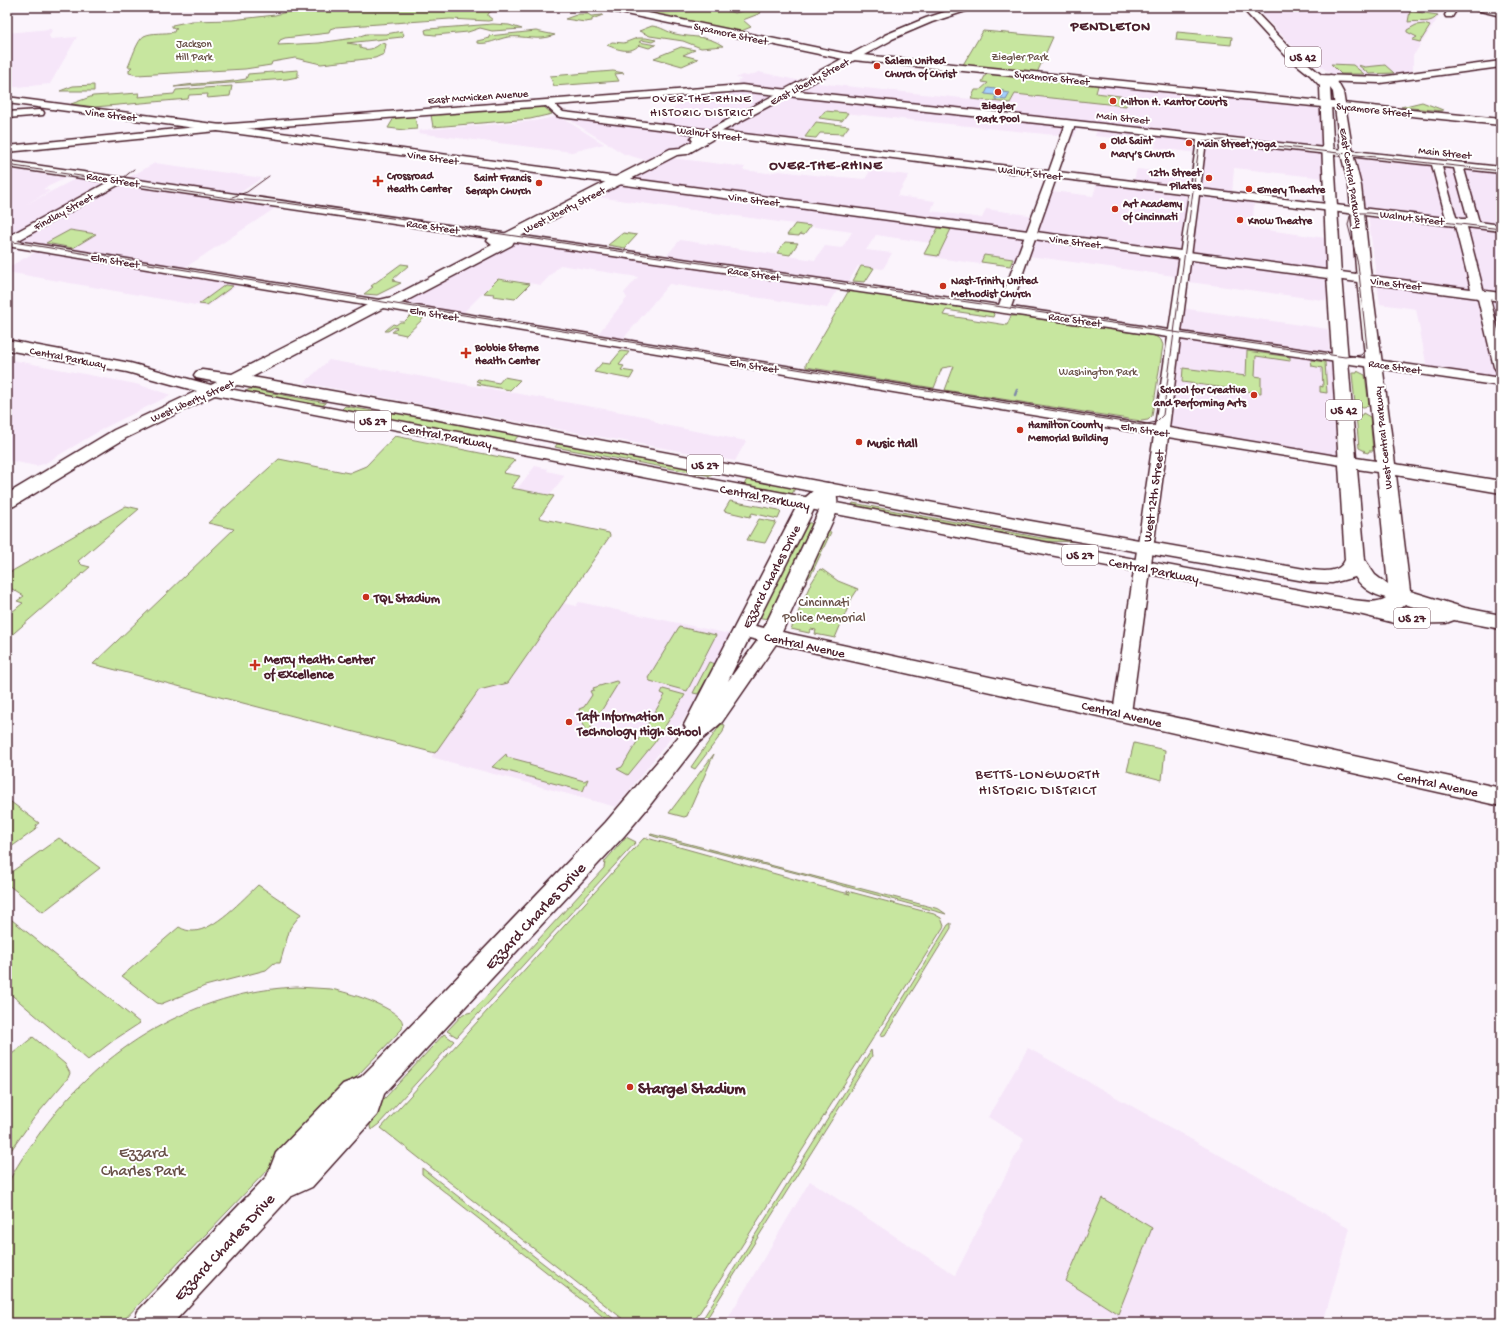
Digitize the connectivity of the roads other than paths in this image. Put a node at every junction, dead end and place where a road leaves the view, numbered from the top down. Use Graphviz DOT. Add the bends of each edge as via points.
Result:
graph roads {
  1 [pos="606,7"];
  2 [pos="969,7"];
  3 [pos="978,7"];
  4 [pos="1246,7"];
  5 [pos="1255,7"];
  6 [pos="1475,7"];
  7 [pos="1501,8"];
  8 [pos="1492,9"];
  9 [pos="1501,15"];
  10 [pos="887,39"];
  11 [pos="853,57"];
  12 [pos="1501,60"];
  13 [pos="1501,64"];
  14 [pos="1444,72"];
  15 [pos="1484,76"];
  16 [pos="1325,78"];
  17 [pos="742,88"];
  18 [pos="788,92"];
  19 [pos="7,100"];
  20 [pos="548,103"];
  21 [pos="1326,104"];
  22 [pos="1341,106"];
  23 [pos="76,110"];
  24 [pos="7,115"];
  25 [pos="1501,122"];
  26 [pos="1071,123"];
  27 [pos="217,128"];
  28 [pos="254,129"];
  29 [pos="709,134"];
  30 [pos="1202,138"];
  31 [pos="7,149"];
  32 [pos="1329,152"];
  33 [pos="1347,154"];
  34 [pos="1436,163"];
  35 [pos="7,164"];
  36 [pos="1458,166"];
  37 [pos="1501,170"];
  38 [pos="1052,174"];
  39 [pos="120,180"];
  40 [pos="620,181"];
  41 [pos="1194,191"];
  42 [pos="1331,208"];
  43 [pos="1358,211"];
  44 [pos="1460,223"];
  45 [pos="1501,228"];
  46 [pos="1030,235"];
  47 [pos="509,237"];
  48 [pos="7,242"];
  49 [pos="1185,255"];
  50 [pos="1334,275"];
  51 [pos="1364,279"];
  52 [pos="1486,295"];
  53 [pos="380,304"];
  54 [pos="1004,309"];
  55 [pos="1175,334"];
  56 [pos="7,345"];
  57 [pos="1340,358"];
  58 [pos="1374,363"];
  59 [pos="1501,367"];
  60 [pos="130,368"];
  61 [pos="236,379"];
  62 [pos="1501,382"];
  63 [pos="213,390"];
  64 [pos="1162,432"];
  65 [pos="1348,462"];
  66 [pos="1385,469"];
  67 [pos="1501,487"];
  68 [pos="827,488"];
  69 [pos="7,502"];
  70 [pos="807,504"];
  71 [pos="829,509"];
  72 [pos="1144,556"];
  73 [pos="1358,567"];
  74 [pos="1400,596"];
  75 [pos="1362,608"];
  76 [pos="1463,615"];
  77 [pos="1501,622"];
  78 [pos="743,630"];
  79 [pos="770,636"];
  80 [pos="1122,713"];
  81 [pos="690,737"];
  82 [pos="1501,797"];
  83 [pos="150,1323"];
  1 -- 11 [label="main road, Sycamore Street"];
  2 -- 10 [label="main road, East Liberty Street" via="916,25"];
  3 -- 10 [label="main road, East Liberty Street"];
  4 -- 16 [label="main road, US 42" via="1288,52"];
  5 -- 16 [label="main road, US 42"];
  6 -- 8 [label="main road"];
  7 -- 8 [label="main road"];
  8 -- 9 [label="main road"];
  10 -- 11 [label="main road, East Liberty Street"];
  11 -- 18 [label="main road, East Liberty Street"];
  11 -- 21 [label="main road, Sycamore Street"];
  12 -- 14 [label="main road"];
  13 -- 14 [label="main road"];
  14 -- 15 [label="main road"];
  14 -- 16 [label="main road" via="1380,80"];
  16 -- 21 [label="main road, East Central Parkway / US 42"];
  16 -- 22 [label="main road, East Central Parkway / US 42" via="1337,89"];
  17 -- 18 [label="street, Main Street"];
  17 -- 20 [label="street, East McMicken Avenue"];
  18 -- 26 [label="street, Main Street"];
  18 -- 29 [label="main road, East Liberty Street"];
  19 -- 23 [label="main road, Vine Street"];
  20 -- 28 [label="street, East McMicken Avenue"];
  20 -- 29 [label="street, Walnut Street" via="560,114"];
  21 -- 22 [label="main road, Sycamore Street"];
  21 -- 32 [label="main road, East Central Parkway / US 42"];
  22 -- 25 [label="main road, Sycamore Street"];
  22 -- 33 [label="main road, East Central Parkway / US 42"];
  23 -- 24 [label="main road"];
  23 -- 27 [label="main road, Vine Street"];
  26 -- 30 [label="street, Main Street"];
  26 -- 38 [label="street"];
  27 -- 28 [label="main road, Vine Street"];
  27 -- 31 [label="street"];
  28 -- 40 [label="main road, Vine Street"];
  29 -- 38 [label="street, Walnut Street"];
  29 -- 40 [label="main road, East Liberty Street" via="709,137 702,141 683,151 674,152"];
  30 -- 32 [label="street, Main Street"];
  30 -- 41 [label="street, West 12th Street"];
  32 -- 33 [label="street, Main Street"];
  32 -- 42 [label="main road, East Central Parkway / US 42"];
  33 -- 34 [label="street, Main Street"];
  33 -- 43 [label="main road, East Central Parkway / US 42" via="1355,182"];
  34 -- 36 [label="street, Main Street"];
  34 -- 44 [label="street" via="1451,218"];
  35 -- 39 [label="street, Race Street"];
  36 -- 37 [label="street, Main Street"];
  36 -- 44 [label="street" via="1474,221"];
  38 -- 41 [label="street, Walnut Street"];
  38 -- 46 [label="street"];
  39 -- 47 [label="street, Race Street"];
  39 -- 48 [label="street, Findlay Street"];
  40 -- 46 [label="main road, Vine Street"];
  40 -- 47 [label="main road, West Liberty Street"];
  41 -- 42 [label="street, Walnut Street"];
  41 -- 49 [label="street, West 12th Street"];
  42 -- 43 [label="street, Walnut Street"];
  42 -- 50 [label="main road, East Central Parkway / US 42"];
  43 -- 44 [label="street, Walnut Street"];
  43 -- 51 [label="main road, East Central Parkway / US 42"];
  44 -- 45 [label="street, Walnut Street"];
  44 -- 52 [label="street" via="1477,289"];
  46 -- 49 [label="main road, Vine Street"];
  46 -- 54 [label="street"];
  47 -- 53 [label="main road, West Liberty Street" via="507,242 397,300"];
  47 -- 54 [label="street, Race Street"];
  48 -- 53 [label="street, Elm Street"];
  49 -- 50 [label="main road, Vine Street"];
  49 -- 55 [label="street, West 12th Street"];
  50 -- 51 [label="main road, Vine Street"];
  50 -- 57 [label="main road, US 42"];
  51 -- 52 [label="main road, Vine Street"];
  51 -- 58 [label="main road, West Central Parkway / US 42"];
  52 -- 59 [label="street" via="1484,299"];
  53 -- 61 [label="main road, West Liberty Street"];
  53 -- 64 [label="street, Elm Street"];
  54 -- 55 [label="street, Race Street"];
  55 -- 57 [label="street, Race Street"];
  55 -- 64 [label="street, West 12th Street"];
  56 -- 60 [label="main road, Central Parkway / US 27"];
  57 -- 58 [label="street, Race Street"];
  57 -- 65 [label="main road, US 42"];
  58 -- 62 [label="street, Race Street"];
  58 -- 66 [label="main road, West Central Parkway / US 42"];
  60 -- 61 [label="main road, Central Parkway / US 27"];
  60 -- 63 [label="main road, Central Parkway / US 27"];
  61 -- 63 [label="main road, West Liberty Street"];
  61 -- 68 [label="main road, Central Parkway / US 27"];
  63 -- 69 [label="main road, West Liberty Street" via="120,434"];
  63 -- 70 [label="main road, Central Parkway / US 27"];
  64 -- 65 [label="street, Elm Street"];
  64 -- 72 [label="street, West 12th Street"];
  65 -- 66 [label="main road, Elm Street"];
  65 -- 73 [label="main road, US 42"];
  66 -- 67 [label="main road, Elm Street"];
  66 -- 74 [label="main road, West Central Parkway / US 42"];
  68 -- 70 [label="main road, Ezzard Charles Drive"];
  68 -- 71 [label="main road"];
  68 -- 72 [label="main road, Central Parkway" via="1025,526"];
  70 -- 71 [label="main road, Central Parkway / US 27"];
  70 -- 78 [label="main road, Ezzard Charles Drive"];
  71 -- 72 [label="main road, Central Parkway / US 27" via="1072,554"];
  71 -- 79 [label="main road, Ezzard Charles Drive"];
  72 -- 73 [label="main road, Central Parkway" via="1329,577"];
  72 -- 75 [label="main road, Central Parkway / US 27"];
  72 -- 80 [label="street, West 12th Street"];
  73 -- 74 [label="main road" via="1370,583"];
  73 -- 75 [label="main road"];
  74 -- 75 [label="main road, Central Parkway" via="1389,606"];
  74 -- 76 [label="main road"];
  75 -- 76 [label="main road, US 27" via="1399,617"];
  76 -- 77 [label="main road, US 27"];
  78 -- 79 [label="main road, Central Avenue"];
  78 -- 81 [label="main road, Ezzard Charles Drive"];
  79 -- 80 [label="main road, Central Avenue"];
  79 -- 81 [label="main road, Ezzard Charles Drive" via="714,716"];
  80 -- 82 [label="main road, Central Avenue"];
  81 -- 83 [label="main road, Ezzard Charles Drive" via="615,829 372,1087 367,1105 301,1176 279,1186"];
}
